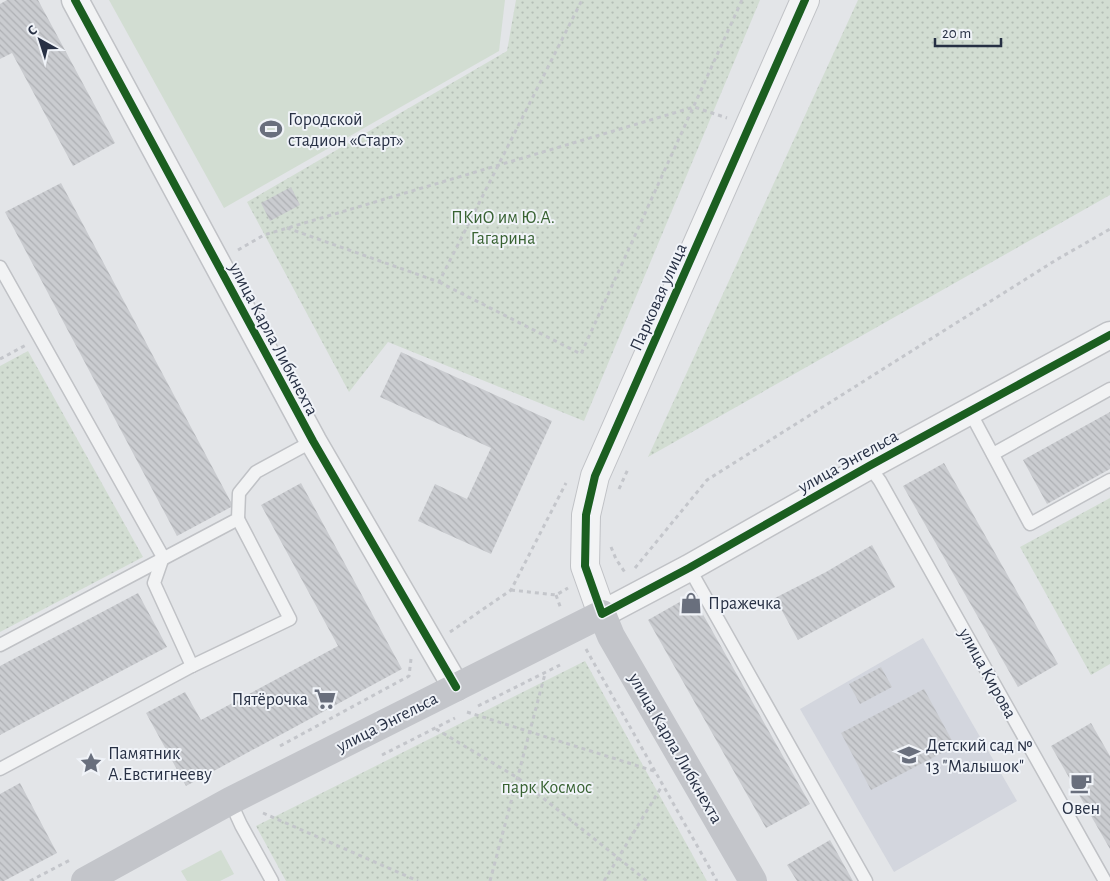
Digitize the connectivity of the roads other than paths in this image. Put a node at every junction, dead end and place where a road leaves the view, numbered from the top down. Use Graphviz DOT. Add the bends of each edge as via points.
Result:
graph roads {
  1 [pos="75,0"];
  2 [pos="805,0"];
  3 [pos="0,267"];
  4 [pos="1107,342"];
  5 [pos="1110,388"];
  6 [pos="970,412"];
  7 [pos="312,441"];
  8 [pos="993,454"];
  9 [pos="869,466"];
  10 [pos="1110,480"];
  11 [pos="238,519"];
  12 [pos="163,557"];
  13 [pos="689,568"];
  14 [pos="602,614"];
  15 [pos="0,645"];
  16 [pos="192,666"];
  17 [pos="456,687"];
  18 [pos="0,769"];
  19 [pos="230,801"];
  20 [pos="85,881"];
  21 [pos="272,881"];
  22 [pos="753,881"];
  23 [pos="866,881"];
  24 [pos="1105,881"];
  1 -- 7 [label="street, улица Карла Либкнехта"];
  2 -- 14 [label="street, Парковая улица" via="595,476 586,515 584,566"];
  3 -- 12 [label="lane"];
  4 -- 6 [label="street, улица Энгельса"];
  5 -- 8 [label="lane"];
  6 -- 8 [label="lane"];
  6 -- 9 [label="street, улица Энгельса"];
  7 -- 11 [label="lane" via="256,472 239,493"];
  7 -- 17 [label="street, улица Карла Либкнехта"];
  8 -- 10 [label="lane" via="1030,524"];
  9 -- 13 [label="street, улица Энгельса"];
  9 -- 24 [label="lane, улица Кирова"];
  11 -- 12 [label="lane"];
  11 -- 16 [label="lane" via="290,619"];
  12 -- 15 [label="lane"];
  12 -- 16 [label="lane" via="154,583"];
  13 -- 14 [label="street, улица Энгельса"];
  13 -- 23 [label="lane"];
  14 -- 17 [label="main road, улица Энгельса"];
  14 -- 22 [label="main road, улица Карла Либкнехта" via="611,636"];
  16 -- 18 [label="lane"];
  17 -- 19 [label="main road, улица Энгельса"];
  19 -- 20 [label="main road, улица Энгельса"];
  19 -- 21 [label="lane"];
}
